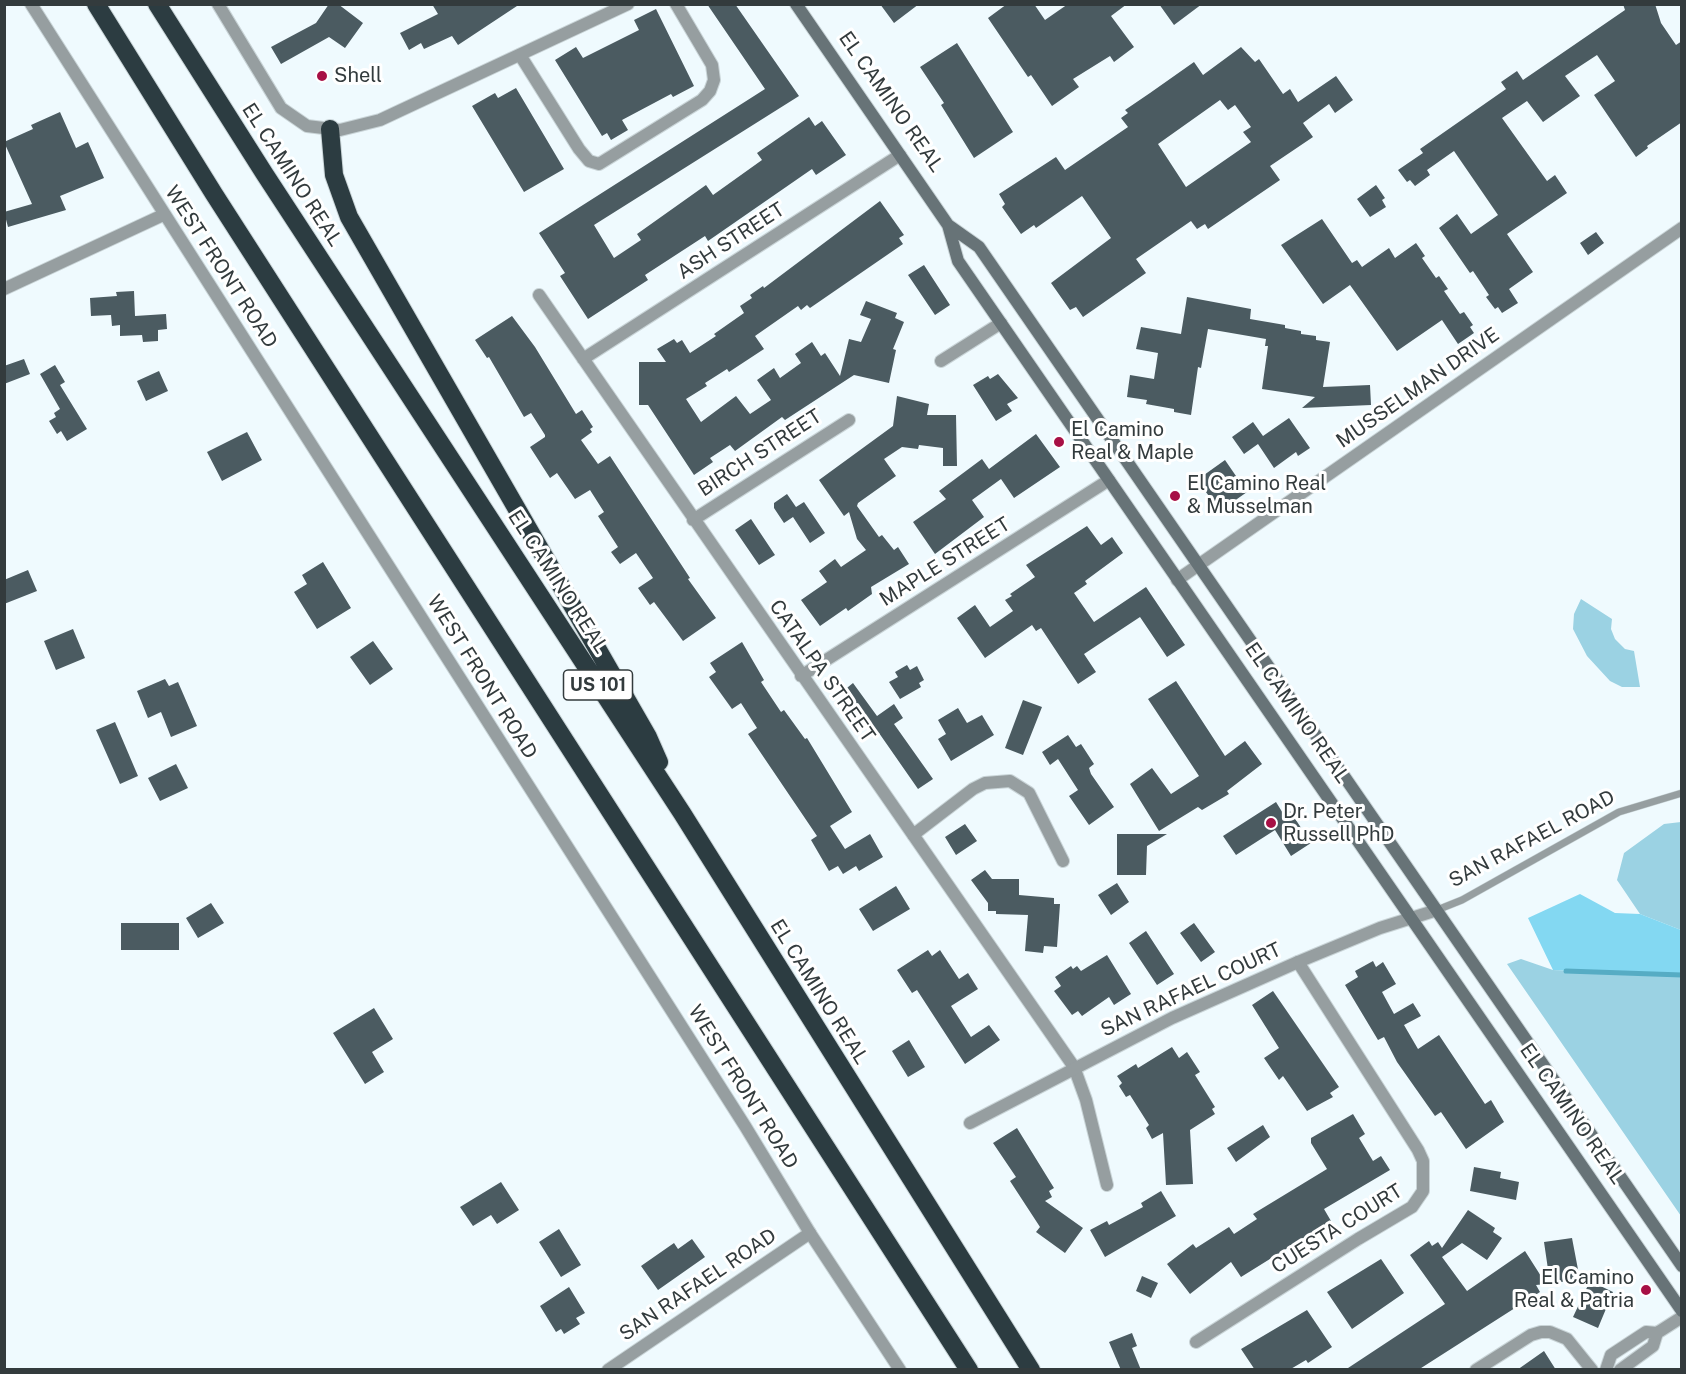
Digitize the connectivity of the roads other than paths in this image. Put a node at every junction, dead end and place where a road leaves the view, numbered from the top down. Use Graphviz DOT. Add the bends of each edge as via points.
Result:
graph roads {
  1 [pos="32,4"];
  2 [pos="96,4"];
  3 [pos="157,4"];
  4 [pos="218,4"];
  5 [pos="628,4"];
  6 [pos="676,4"];
  7 [pos="796,4"];
  8 [pos="520,55"];
  9 [pos="330,129"];
  10 [pos="900,155"];
  11 [pos="163,215"];
  12 [pos="948,225"];
  13 [pos="1682,228"];
  14 [pos="4,289"];
  15 [pos="539,295"];
  16 [pos="1001,323"];
  17 [pos="583,359"];
  18 [pos="941,361"];
  19 [pos="849,420"];
  20 [pos="1109,480"];
  21 [pos="693,520"];
  22 [pos="1199,564"];
  23 [pos="1177,580"];
  24 [pos="801,676"];
  25 [pos="1682,793"];
  26 [pos="682,813"];
  27 [pos="913,835"];
  28 [pos="1063,861"];
  29 [pos="1437,910"];
  30 [pos="1411,919"];
  31 [pos="1298,962"];
  32 [pos="1074,1067"];
  33 [pos="970,1123"];
  34 [pos="1107,1185"];
  35 [pos="810,1233"];
  36 [pos="1682,1266"];
  37 [pos="1682,1311"];
  38 [pos="1682,1317"];
  39 [pos="1196,1342"];
  40 [pos="1613,1369"];
  41 [pos="608,1370"];
  42 [pos="900,1370"];
  43 [pos="969,1370"];
  44 [pos="1031,1370"];
  45 [pos="1476,1370"];
  46 [pos="1592,1370"];
  1 -- 11 [label="street, WEST FRONT ROAD"];
  2 -- 43 [label="highway, US 101" via="220,204"];
  3 -- 26 [label="highway, EL CAMINO REAL / US 101"];
  4 -- 9 [label="street" via="280,108 307,126"];
  5 -- 8 [label="street"];
  6 -- 8 [label="street" via="712,66 714,80 710,91 599,164 589,161 579,149"];
  7 -- 10 [label="main road, EL CAMINO REAL"];
  8 -- 9 [label="street" via="381,120 350,129"];
  9 -- 26 [label="highway" via="334,175 349,217 648,737"];
  10 -- 12 [label="main road, EL CAMINO REAL"];
  10 -- 17 [label="street, ASH STREET"];
  11 -- 14 [label="street"];
  11 -- 35 [label="street, WEST FRONT ROAD"];
  12 -- 16 [label="main road, EL CAMINO REAL" via="958,261"];
  12 -- 22 [label="main road, EL CAMINO REAL" via="980,247"];
  13 -- 22 [label="street, MUSSELMAN DRIVE"];
  15 -- 17 [label="street, CATALPA STREET"];
  16 -- 18 [label="street"];
  16 -- 20 [label="main road, EL CAMINO REAL"];
  17 -- 21 [label="street, CATALPA STREET"];
  19 -- 21 [label="street, BIRCH STREET"];
  20 -- 23 [label="main road, EL CAMINO REAL"];
  20 -- 24 [label="street, MAPLE STREET"];
  21 -- 24 [label="street, CATALPA STREET"];
  22 -- 23 [label="street, MUSSELMAN DRIVE"];
  22 -- 29 [label="main road, EL CAMINO REAL"];
  23 -- 30 [label="main road, EL CAMINO REAL"];
  24 -- 27 [label="street, CATALPA STREET"];
  25 -- 29 [label="lane, SAN RAFAEL ROAD" via="1619,812 1462,900"];
  26 -- 44 [label="highway, EL CAMINO REAL / US 101"];
  27 -- 28 [label="street" via="973,789 985,783 1010,781 1029,793"];
  27 -- 32 [label="street, CATALPA STREET"];
  29 -- 30 [label="street, SAN RAFAEL COURT"];
  29 -- 36 [label="main road, EL CAMINO REAL"];
  30 -- 31 [label="street, SAN RAFAEL COURT"];
  30 -- 37 [label="main road, EL CAMINO REAL"];
  31 -- 32 [label="street, SAN RAFAEL COURT"];
  31 -- 39 [label="street, CUESTA COURT" via="1418,1150 1424,1161 1423,1191 1412,1207"];
  32 -- 33 [label="street, SAN RAFAEL COURT"];
  32 -- 34 [label="street, CATALPA STREET"];
  35 -- 41 [label="street, SAN RAFAEL ROAD"];
  35 -- 42 [label="street, WEST FRONT ROAD"];
  38 -- 40 [label="street" via="1657,1333 1646,1332 1611,1355"];
  45 -- 46 [label="street" via="1531,1335 1550,1332 1567,1339"];
}
